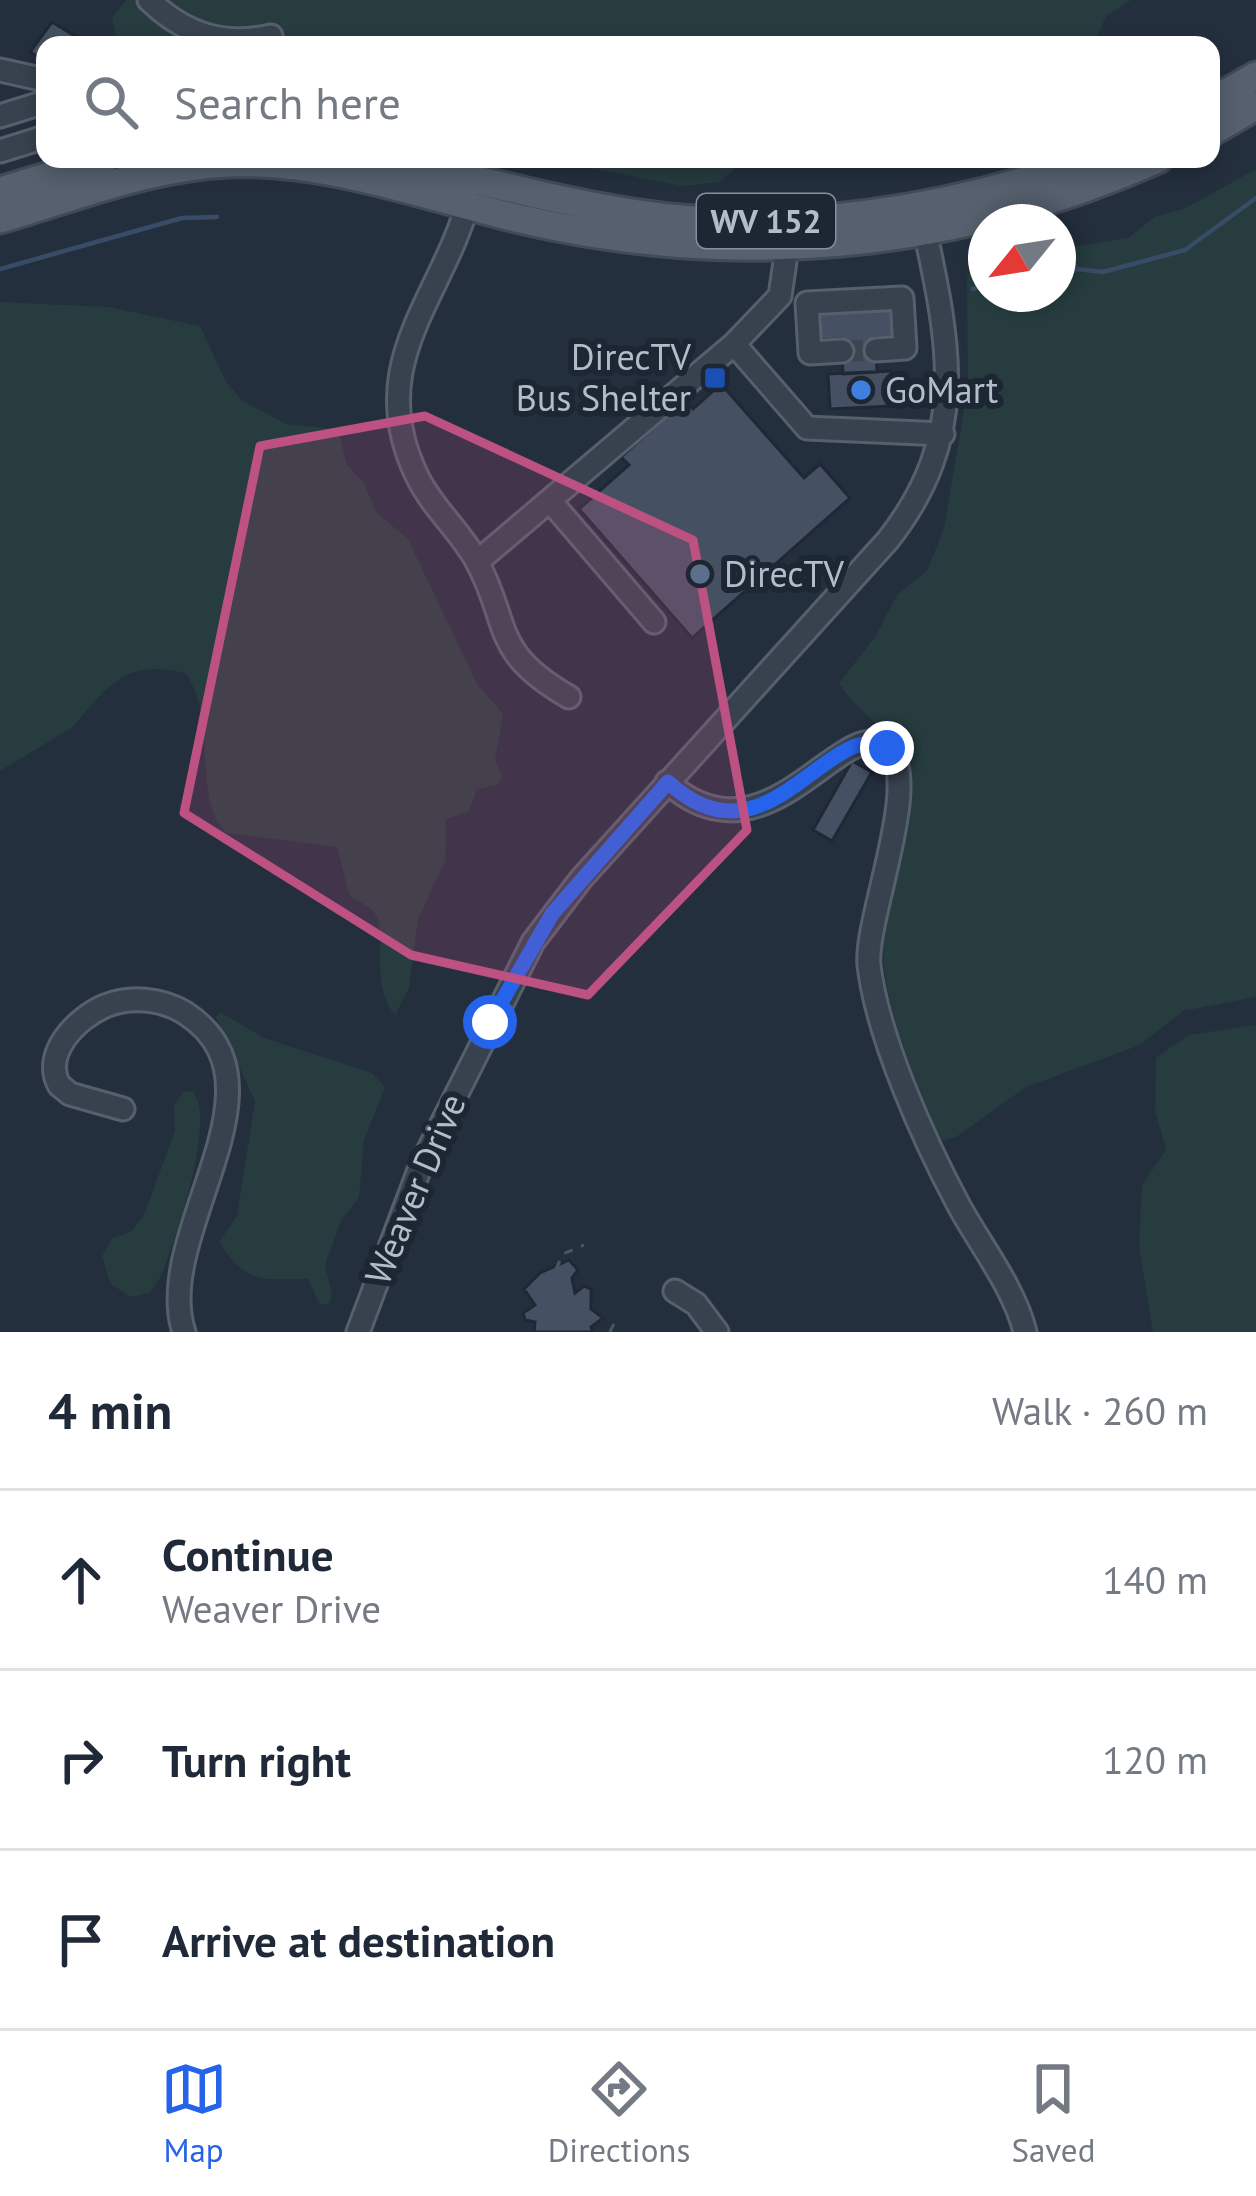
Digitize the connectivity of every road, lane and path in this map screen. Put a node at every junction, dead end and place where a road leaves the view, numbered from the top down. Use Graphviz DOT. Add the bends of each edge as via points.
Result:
graph roads {
  1 [pos="149,0"];
  2 [pos="207,36"];
  3 [pos="0,70"];
  4 [pos="1256,76"];
  5 [pos="36,78"];
  6 [pos="1220,97"];
  7 [pos="36,105"];
  8 [pos="1256,106"];
  9 [pos="0,116"];
  10 [pos="1220,127"];
  11 [pos="36,140"];
  12 [pos="0,151"];
  13 [pos="75,168"];
  14 [pos="190,168"];
  15 [pos="290,168"];
  16 [pos="412,168"];
  17 [pos="1067,168"];
  18 [pos="1135,168"];
  19 [pos="0,191"];
  20 [pos="471,193"];
  21 [pos="0,219"];
  22 [pos="923,220"];
  23 [pos="787,248"];
  24 [pos="774,302"];
  25 [pos="808,319"];
  26 [pos="945,335"];
  27 [pos="904,339"];
  28 [pos="734,344"];
  29 [pos="876,350"];
  30 [pos="842,351"];
  31 [pos="943,434"];
  32 [pos="551,502"];
  33 [pos="477,562"];
  34 [pos="654,622"];
  35 [pos="569,697"];
  36 [pos="668,782"];
  37 [pos="123,1109"];
  38 [pos="584,1245"];
  39 [pos="556,1269"];
  40 [pos="675,1291"];
  41 [pos="617,1317"];
  42 [pos="184,1332"];
  43 [pos="358,1332"];
  44 [pos="610,1332"];
  45 [pos="717,1332"];
  46 [pos="1025,1332"];
  1 -- 2 [label="street" via="171,22"];
  3 -- 5 [label="street"];
  4 -- 6 [label="main road"];
  7 -- 9 [label="street"];
  8 -- 10 [label="main road"];
  11 -- 12 [label="street"];
  13 -- 19 [label="main road"];
  14 -- 21 [label="main road, WV 152"];
  15 -- 20 [label="main road, WV 152"];
  16 -- 20 [label="main road, WV 152"];
  17 -- 22 [label="main road, WV 152"];
  18 -- 22 [label="main road, WV 152" via="1065,196"];
  20 -- 22 [label="main road, WV 152" via="724,220"];
  20 -- 23 [label="main road, WV 152" via="622,239"];
  20 -- 33 [label="street" via="454,249 410,331 398,392 416,473"];
  22 -- 23 [label="main road, WV 152"];
  22 -- 26 [label="street, Weaver Drive"];
  23 -- 24 [label="street"];
  24 -- 25 [label="street"];
  24 -- 28 [label="street"];
  25 -- 27 [label="street" via="807,303 902,298"];
  25 -- 30 [label="street" via="809,353"];
  26 -- 27 [label="street"];
  26 -- 31 [label="street, Weaver Drive"];
  27 -- 29 [label="street" via="904,348"];
  28 -- 31 [label="street" via="807,428"];
  28 -- 32 [label="street"];
  31 -- 36 [label="street, Weaver Drive" via="897,528"];
  32 -- 33 [label="street"];
  32 -- 34 [label="street"];
  33 -- 35 [label="street" via="514,652"];
  36 -- 43 [label="street, Weaver Drive" via="552,914 511,979 402,1207"];
  36 -- 46 [label="street" via="712,808 751,810 863,742 892,754 893,840 871,928 873,984 949,1185"];
  37 -- 42 [label="street" via="70,1094 54,1074 59,1049 98,1010 126,1000 175,1007 214,1042 228,1101 177,1282"];
  38 -- 39 [label="path" via="563,1254"];
  40 -- 45 [label="street"];
  41 -- 44 [label="path"];
}
